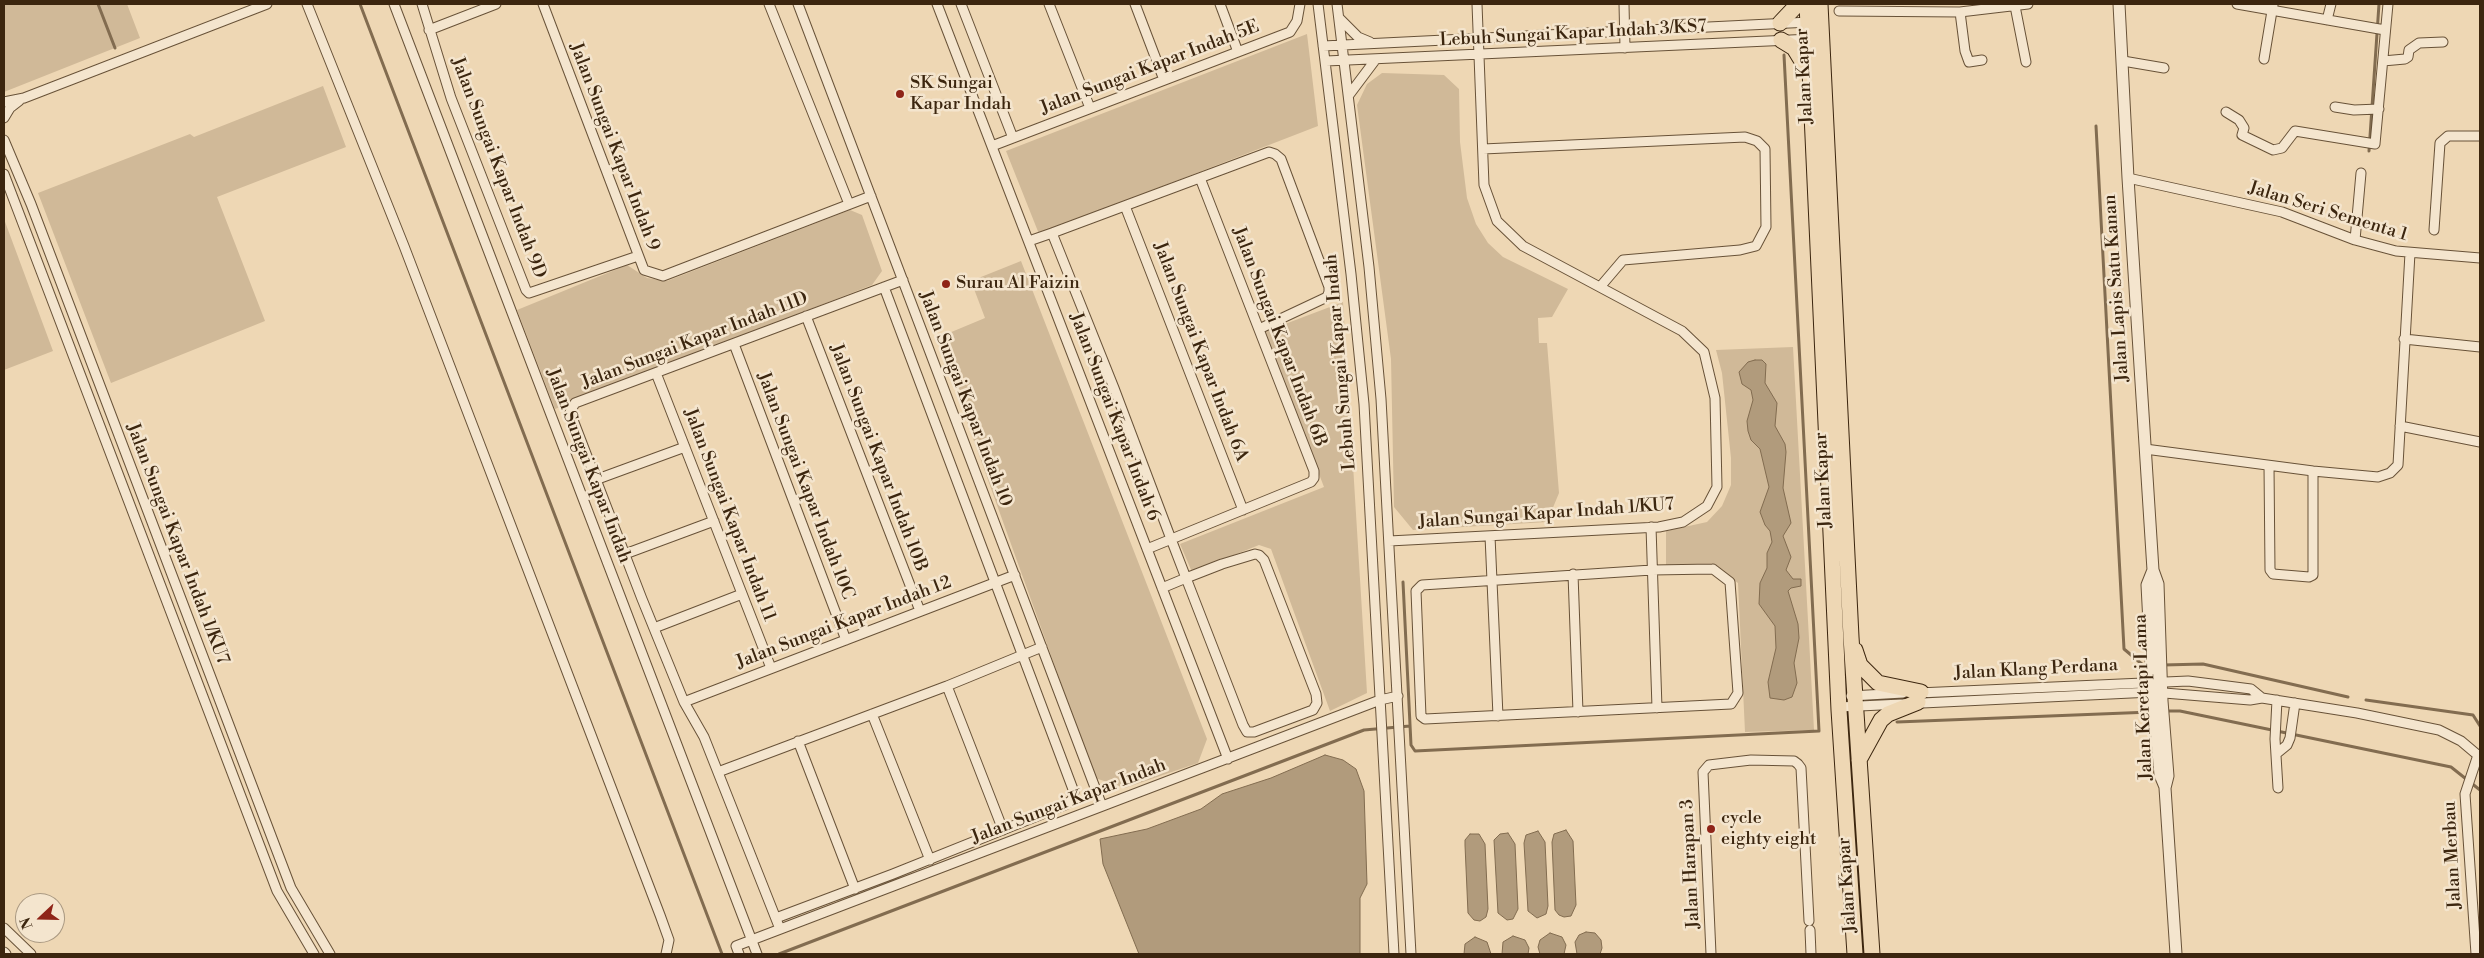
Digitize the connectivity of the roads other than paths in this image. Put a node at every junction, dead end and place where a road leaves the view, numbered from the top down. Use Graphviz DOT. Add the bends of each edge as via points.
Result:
graph roads {
  1 [pos="267,4"];
  2 [pos="307,4"];
  3 [pos="394,4"];
  4 [pos="422,4"];
  5 [pos="496,4"];
  6 [pos="543,4"];
  7 [pos="769,4"];
  8 [pos="798,4"];
  9 [pos="936,4"];
  10 [pos="960,4"];
  11 [pos="1049,4"];
  12 [pos="1135,4"];
  13 [pos="1220,4"];
  14 [pos="1300,4"];
  15 [pos="1318,4"];
  16 [pos="1337,4"];
  17 [pos="1477,4"];
  18 [pos="1624,4"];
  19 [pos="1798,4"];
  20 [pos="1807,4"];
  21 [pos="1820,4"];
  22 [pos="2028,4"];
  23 [pos="2119,4"];
  24 [pos="2237,4"];
  25 [pos="2331,4"];
  26 [pos="2388,4"];
  27 [pos="2015,6"];
  28 [pos="2272,6"];
  29 [pos="1839,11"];
  30 [pos="1960,12"];
  31 [pos="1339,18"];
  32 [pos="2327,20"];
  33 [pos="1814,21"];
  34 [pos="1780,23"];
  35 [pos="429,30"];
  36 [pos="2382,30"];
  37 [pos="1624,31"];
  38 [pos="1478,38"];
  39 [pos="1815,39"];
  40 [pos="1781,40"];
  41 [pos="2443,42"];
  42 [pos="1373,44"];
  43 [pos="1342,45"];
  44 [pos="1324,46"];
  45 [pos="1625,48"];
  46 [pos="1238,52"];
  47 [pos="1479,55"];
  48 [pos="1376,59"];
  49 [pos="2264,59"];
  50 [pos="1345,60"];
  51 [pos="1982,60"];
  52 [pos="1326,61"];
  53 [pos="2123,61"];
  54 [pos="2383,61"];
  55 [pos="2026,62"];
  56 [pos="2164,68"];
  57 [pos="1810,75"];
  58 [pos="1164,80"];
  59 [pos="1349,95"];
  60 [pos="24,98"];
  61 [pos="4,102"];
  62 [pos="2335,107"];
  63 [pos="1090,108"];
  64 [pos="2378,109"];
  65 [pos="2226,112"];
  66 [pos="4,118"];
  67 [pos="2480,136"];
  68 [pos="1013,138"];
  69 [pos="4,140"];
  70 [pos="992,146"];
  71 [pos="1482,148"];
  72 [pos="2361,173"];
  73 [pos="4,174"];
  74 [pos="1200,178"];
  75 [pos="2128,178"];
  76 [pos="871,196"];
  77 [pos="849,204"];
  78 [pos="1125,206"];
  79 [pos="2434,230"];
  80 [pos="1052,232"];
  81 [pos="2355,240"];
  82 [pos="1028,241"];
  83 [pos="2410,253"];
  84 [pos="638,256"];
  85 [pos="2480,258"];
  86 [pos="903,280"];
  87 [pos="884,287"];
  88 [pos="1600,287"];
  89 [pos="806,316"];
  90 [pos="1259,329"];
  91 [pos="2404,339"];
  92 [pos="734,344"];
  93 [pos="2480,347"];
  94 [pos="656,373"];
  95 [pos="2400,426"];
  96 [pos="2480,442"];
  97 [pos="685,447"];
  98 [pos="2145,449"];
  99 [pos="2269,466"];
  100 [pos="2313,471"];
  101 [pos="596,480"];
  102 [pos="1244,510"];
  103 [pos="714,521"];
  104 [pos="1651,527"];
  105 [pos="1490,536"];
  106 [pos="1171,539"];
  107 [pos="1389,541"];
  108 [pos="1147,549"];
  109 [pos="625,554"];
  110 [pos="1652,570"];
  111 [pos="2153,570"];
  112 [pos="1573,574"];
  113 [pos="1015,575"];
  114 [pos="1186,578"];
  115 [pos="1492,579"];
  116 [pos="996,582"];
  117 [pos="1162,588"];
  118 [pos="742,594"];
  119 [pos="920,611"];
  120 [pos="654,628"];
  121 [pos="1850,637"];
  122 [pos="846,640"];
  123 [pos="1042,647"];
  124 [pos="1023,655"];
  125 [pos="771,668"];
  126 [pos="947,686"];
  127 [pos="2157,687"];
  128 [pos="1398,696"];
  129 [pos="1920,697"];
  130 [pos="2262,698"];
  131 [pos="1380,700"];
  132 [pos="2277,700"];
  133 [pos="1854,701"];
  134 [pos="684,702"];
  135 [pos="1839,702"];
  136 [pos="2295,703"];
  137 [pos="1657,708"];
  138 [pos="1578,712"];
  139 [pos="872,714"];
  140 [pos="1498,716"];
  141 [pos="798,741"];
  142 [pos="2276,754"];
  143 [pos="2479,756"];
  144 [pos="1228,758"];
  145 [pos="1859,761"];
  146 [pos="718,772"];
  147 [pos="2278,788"];
  148 [pos="1102,806"];
  149 [pos="1003,830"];
  150 [pos="930,860"];
  151 [pos="855,889"];
  152 [pos="776,918"];
  153 [pos="4,928"];
  154 [pos="780,929"];
  155 [pos="752,940"];
  156 [pos="738,950"];
  157 [pos="756,953"];
  158 [pos="31,954"];
  159 [pos="314,954"];
  160 [pos="330,954"];
  161 [pos="666,954"];
  162 [pos="1394,954"];
  163 [pos="1411,954"];
  164 [pos="1712,954"];
  165 [pos="1811,954"];
  166 [pos="1855,954"];
  167 [pos="1872,954"];
  168 [pos="2176,954"];
  169 [pos="2476,954"];
  1 -- 60 [label="street"];
  2 -- 161 [label="street" via="404,246 660,915 669,940"];
  3 -- 155 [label="street, Jalan Sungai Kapar Indah"];
  4 -- 35 [label="street"];
  5 -- 35 [label="street"];
  6 -- 84 [label="street, Jalan Sungai Kapar Indah 9"];
  7 -- 77 [label="street"];
  8 -- 76 [label="street, Jalan Sungai Kapar Indah 10"];
  9 -- 70 [label="street, Jalan Sungai Kapar Indah 6"];
  10 -- 68 [label="street"];
  11 -- 63 [label="street"];
  12 -- 58 [label="street"];
  13 -- 46 [label="street"];
  14 -- 46 [label="street, Jalan Sungai Kapar Indah 5E" via="1298,21 1290,32"];
  15 -- 44 [label="street, Lebuh Sungai Kapar Indah"];
  16 -- 31 [label="street, Lebuh Sungai Kapar Indah"];
  17 -- 38 [label="street, Jalan Sungai Kapar Indah 1/KU7"];
  18 -- 37 [label="street"];
  19 -- 34 [label="highway"];
  20 -- 33 [label="highway, Jalan Kapar"];
  21 -- 33 [label="highway, Jalan Kapar"];
  22 -- 27 [label="street"];
  23 -- 53 [label="street, Jalan Lapis Satu Kanan"];
  24 -- 28 [label="street"];
  25 -- 32 [label="street"];
  26 -- 36 [label="street"];
  27 -- 30 [label="street"];
  27 -- 55 [label="street"];
  28 -- 32 [label="street"];
  28 -- 49 [label="street"];
  29 -- 30 [label="street"];
  30 -- 51 [label="street" via="1969,62"];
  31 -- 42 [label="street" via="1358,37"];
  31 -- 43 [label="street, Lebuh Sungai Kapar Indah"];
  32 -- 36 [label="street"];
  33 -- 34 [label="street, Lebuh Sungai Kapar Indah 3/KS7"];
  33 -- 39 [label="highway, Jalan Kapar"];
  34 -- 37 [label="street, Lebuh Sungai Kapar Indah 3/KS7"];
  35 -- 84 [label="street, Jalan Sungai Kapar Indah 9D" via="451,98 526,290 529,293"];
  36 -- 54 [label="street"];
  37 -- 38 [label="street, Lebuh Sungai Kapar Indah 3/KS7"];
  37 -- 45 [label="street"];
  38 -- 42 [label="street, Lebuh Sungai Kapar Indah 3/KS7"];
  38 -- 47 [label="street, Jalan Sungai Kapar Indah 1/KU7"];
  39 -- 40 [label="street, Lebuh Sungai Kapar Indah 3/KS7"];
  39 -- 57 [label="highway, Jalan Kapar"];
  39 -- 121 [label="highway, Jalan Kapar"];
  40 -- 45 [label="street, Lebuh Sungai Kapar Indah 3/KS7"];
  40 -- 57 [label="highway" via="1794,48"];
  41 -- 54 [label="street" via="2420,42 2409,50 2405,59"];
  42 -- 43 [label="street, Lebuh Sungai Kapar Indah 3/KS7"];
  43 -- 44 [label="street, Lebuh Sungai Kapar Indah 3/KS7"];
  43 -- 50 [label="street, Lebuh Sungai Kapar Indah"];
  44 -- 52 [label="street, Lebuh Sungai Kapar Indah"];
  45 -- 47 [label="street, Lebuh Sungai Kapar Indah 3/KS7"];
  46 -- 58 [label="street, Jalan Sungai Kapar Indah 5E"];
  47 -- 48 [label="street, Lebuh Sungai Kapar Indah 3/KS7"];
  47 -- 71 [label="street, Jalan Sungai Kapar Indah 1/KU7"];
  48 -- 50 [label="street, Lebuh Sungai Kapar Indah 3/KS7"];
  48 -- 59 [label="street"];
  50 -- 52 [label="street, Lebuh Sungai Kapar Indah 3/KS7"];
  50 -- 59 [label="street, Lebuh Sungai Kapar Indah"];
  52 -- 131 [label="street, Lebuh Sungai Kapar Indah" via="1364,404"];
  53 -- 56 [label="street"];
  53 -- 75 [label="street, Jalan Lapis Satu Kanan"];
  54 -- 64 [label="street"];
  57 -- 135 [label="highway, Jalan Kapar"];
  58 -- 63 [label="street, Jalan Sungai Kapar Indah 5E"];
  59 -- 107 [label="street, Lebuh Sungai Kapar Indah" via="1378,362"];
  60 -- 61 [label="street"];
  60 -- 66 [label="street" via="10,108"];
  62 -- 64 [label="street"];
  63 -- 68 [label="street, Jalan Sungai Kapar Indah 5E"];
  64 -- 65 [label="street" via="2375,144 2295,132 2282,148 2273,150 2242,135 2244,128"];
  67 -- 79 [label="street" via="2448,136 2440,143"];
  68 -- 70 [label="street, Jalan Sungai Kapar Indah 5E"];
  69 -- 160 [label="street, Jalan Sungai Kapar Indah 1/KU7" via="291,888"];
  70 -- 82 [label="street, Jalan Sungai Kapar Indah 6"];
  71 -- 88 [label="street, Jalan Sungai Kapar Indah 1/KU7" via="1484,185 1497,221 1523,246"];
  71 -- 88 [label="street" via="1745,137 1757,141 1765,149 1766,227 1756,246 1623,260"];
  72 -- 81 [label="street"];
  73 -- 159 [label="street, Jalan Sungai Kapar Indah 1/KU7" via="276,891"];
  74 -- 78 [label="street"];
  74 -- 90 [label="street, Jalan Sungai Kapar Indah 6B"];
  74 -- 90 [label="street" via="1269,152 1281,159 1329,292 1327,297"];
  75 -- 81 [label="street, Jalan Seri Sementa 1" via="2282,212"];
  75 -- 98 [label="street, Jalan Lapis Satu Kanan"];
  76 -- 77 [label="street, Jalan Sungai Kapar Indah 9"];
  76 -- 86 [label="street, Jalan Sungai Kapar Indah 10"];
  77 -- 84 [label="street, Jalan Sungai Kapar Indah 9" via="663,276 644,270"];
  78 -- 80 [label="street"];
  78 -- 102 [label="street, Jalan Sungai Kapar Indah 6A"];
  80 -- 82 [label="street"];
  80 -- 106 [label="street, Jalan Sungai Kapar Indah 6"];
  81 -- 83 [label="street, Jalan Seri Sementa 1"];
  82 -- 108 [label="street, Jalan Sungai Kapar Indah 6"];
  83 -- 85 [label="street"];
  83 -- 91 [label="street, Jalan Seri Sementa 1"];
  86 -- 87 [label="street, Jalan Sungai Kapar Indah 11D"];
  86 -- 113 [label="street, Jalan Sungai Kapar Indah 10"];
  87 -- 89 [label="street, Jalan Sungai Kapar Indah 11D"];
  87 -- 116 [label="street"];
  88 -- 104 [label="street, Jalan Sungai Kapar Indah 1/KU7" via="1682,331 1704,352 1715,398 1717,487 1707,506 1683,522"];
  89 -- 92 [label="street, Jalan Sungai Kapar Indah 11D"];
  89 -- 119 [label="street, Jalan Sungai Kapar Indah 10B"];
  90 -- 102 [label="street, Jalan Sungai Kapar Indah 6B" via="1314,478"];
  91 -- 93 [label="street"];
  91 -- 95 [label="street, Jalan Seri Sementa 1"];
  92 -- 94 [label="street, Jalan Sungai Kapar Indah 11D"];
  92 -- 122 [label="street, Jalan Sungai Kapar Indah 10C"];
  94 -- 97 [label="street, Jalan Sungai Kapar Indah 11"];
  94 -- 101 [label="street, Jalan Sungai Kapar Indah 11D" via="575,404 570,412"];
  95 -- 96 [label="street"];
  95 -- 100 [label="street, Jalan Seri Sementa 1" via="2398,465 2390,473 2378,477"];
  97 -- 101 [label="street"];
  97 -- 103 [label="street, Jalan Sungai Kapar Indah 11"];
  98 -- 99 [label="street, Jalan Seri Sementa 1"];
  98 -- 111 [label="street, Jalan Lapis Satu Kanan"];
  99 -- 100 [label="street, Jalan Seri Sementa 1"];
  99 -- 100 [label="street" via="2270,570 2273,574 2309,578 2313,575"];
  101 -- 109 [label="street, Jalan Sungai Kapar Indah 11D"];
  102 -- 106 [label="street, Jalan Sungai Kapar Indah 6B"];
  103 -- 109 [label="street"];
  103 -- 118 [label="street, Jalan Sungai Kapar Indah 11"];
  104 -- 105 [label="street, Jalan Sungai Kapar Indah 1/KU7"];
  104 -- 110 [label="street"];
  105 -- 107 [label="street, Jalan Sungai Kapar Indah 1/KU7"];
  105 -- 115 [label="street"];
  106 -- 108 [label="street, Jalan Sungai Kapar Indah 6B"];
  106 -- 114 [label="street, Jalan Sungai Kapar Indah 6"];
  107 -- 128 [label="street, Lebuh Sungai Kapar Indah"];
  108 -- 117 [label="street, Jalan Sungai Kapar Indah 6"];
  109 -- 120 [label="street, Jalan Sungai Kapar Indah 11D"];
  110 -- 112 [label="street"];
  110 -- 137 [label="street"];
  110 -- 137 [label="street" via="1714,569 1730,582 1738,693 1731,704"];
  111 -- 127 [label="street, Jalan Keretapi Lama" via="2147,584"];
  112 -- 115 [label="street"];
  112 -- 138 [label="street"];
  113 -- 116 [label="street, Jalan Sungai Kapar Indah 12"];
  113 -- 123 [label="street, Jalan Sungai Kapar Indah 10"];
  114 -- 114 [label="street, Jalan Sungai Kapar Indah 6" via="1247,732 1313,710 1317,703 1316,694 1264,560 1255,554"];
  114 -- 117 [label="street"];
  115 -- 140 [label="street"];
  115 -- 140 [label="street" via="1422,584 1417,588 1419,711 1425,719"];
  116 -- 119 [label="street, Jalan Sungai Kapar Indah 12"];
  116 -- 124 [label="street"];
  117 -- 144 [label="street, Jalan Sungai Kapar Indah 6"];
  118 -- 120 [label="street"];
  118 -- 125 [label="street, Jalan Sungai Kapar Indah 11"];
  119 -- 122 [label="street, Jalan Sungai Kapar Indah 12"];
  120 -- 134 [label="street, Jalan Sungai Kapar Indah 11D"];
  121 -- 129 [label="highway" via="1860,665 1869,676 1878,683"];
  121 -- 133 [label="highway, Jalan Kapar"];
  122 -- 125 [label="street, Jalan Sungai Kapar Indah 12"];
  123 -- 124 [label="street"];
  123 -- 148 [label="street, Jalan Sungai Kapar Indah 10"];
  124 -- 126 [label="street"];
  124 -- 149 [label="street" via="1074,792 1072,800 1065,805"];
  125 -- 134 [label="street, Jalan Sungai Kapar Indah 12"];
  126 -- 139 [label="street"];
  126 -- 149 [label="street"];
  127 -- 129 [label="street, Jalan Klang Perdana"];
  127 -- 130 [label="street, Jalan Klang Perdana" via="2250,700"];
  127 -- 130 [label="street, Jalan Klang Perdana" via="2188,681 2251,689"];
  127 -- 168 [label="street, Jalan Keretapi Lama" via="2168,776 2165,788"];
  128 -- 131 [label="street, Jalan Sungai Kapar Indah"];
  128 -- 163 [label="street, Lebuh Sungai Kapar Indah"];
  129 -- 133 [label="street, Jalan Klang Perdana"];
  129 -- 145 [label="highway" via="1881,720"];
  130 -- 132 [label="street, Jalan Klang Perdana"];
  131 -- 144 [label="street, Jalan Sungai Kapar Indah"];
  131 -- 162 [label="street, Lebuh Sungai Kapar Indah"];
  132 -- 136 [label="street, Jalan Klang Perdana"];
  132 -- 142 [label="street"];
  133 -- 135 [label="street, Jalan Klang Perdana"];
  133 -- 145 [label="highway, Jalan Kapar"];
  134 -- 146 [label="street, Jalan Sungai Kapar Indah 11D" via="704,737"];
  135 -- 166 [label="highway, Jalan Kapar"];
  136 -- 142 [label="street" via="2290,738"];
  136 -- 143 [label="street, Jalan Klang Perdana" via="2439,730 2461,741"];
  137 -- 138 [label="street"];
  138 -- 140 [label="street"];
  139 -- 141 [label="street"];
  139 -- 150 [label="street"];
  141 -- 146 [label="street"];
  141 -- 151 [label="street"];
  142 -- 147 [label="street"];
  143 -- 169 [label="street, Jalan Merbau" via="2465,794"];
  144 -- 148 [label="street, Jalan Sungai Kapar Indah"];
  145 -- 167 [label="highway, Jalan Kapar"];
  146 -- 152 [label="street, Jalan Sungai Kapar Indah 11D"];
  148 -- 154 [label="street, Jalan Sungai Kapar Indah"];
  149 -- 150 [label="street"];
  150 -- 151 [label="street"];
  151 -- 152 [label="street"];
  152 -- 154 [label="street, Jalan Sungai Kapar Indah 11D"];
  153 -- 158 [label="street"];
  154 -- 155 [label="street, Jalan Sungai Kapar Indah"];
  155 -- 156 [label="street, Jalan Sungai Kapar Indah"];
  155 -- 157 [label="street"];
  164 -- 165 [label="street, Jalan Harapan 3" via="1703,772 1709,766 1751,760 1794,761 1801,768"];
}
